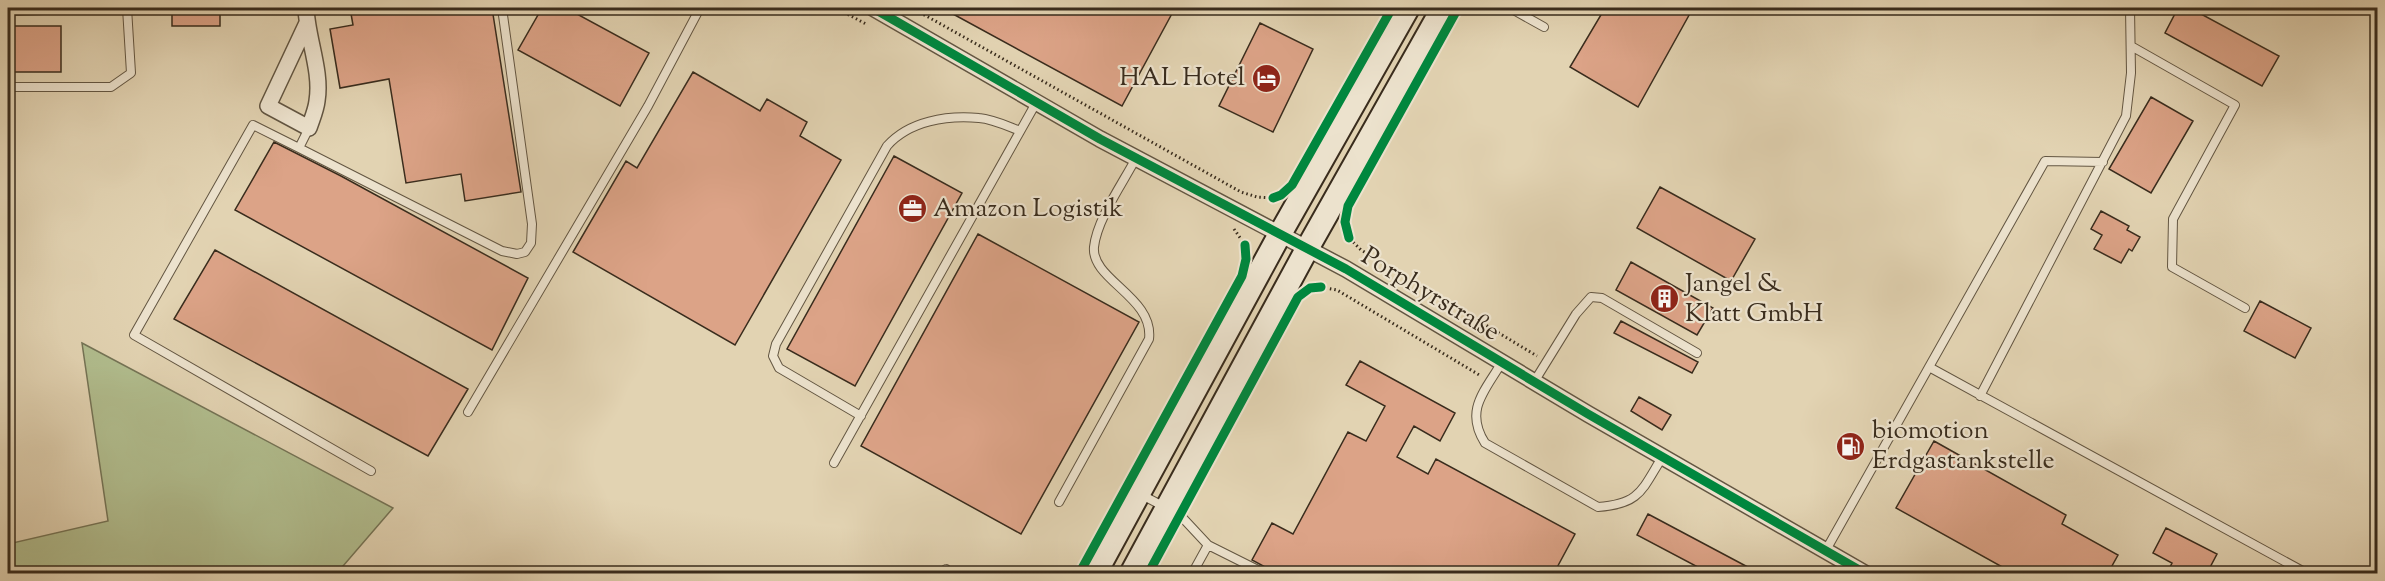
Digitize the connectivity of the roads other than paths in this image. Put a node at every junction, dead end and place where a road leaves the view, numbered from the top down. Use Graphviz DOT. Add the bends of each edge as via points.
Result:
graph roads {
  1 [pos="80,8"];
  2 [pos="120,8"];
  3 [pos="127,8"];
  4 [pos="502,8"];
  5 [pos="700,8"];
  6 [pos="873,8"];
  7 [pos="1408,8"];
  8 [pos="1443,8"];
  9 [pos="1510,8"];
  10 [pos="2130,8"];
  11 [pos="8,11"];
  12 [pos="307,15"];
  13 [pos="1544,27"];
  14 [pos="2131,46"];
  15 [pos="8,87"];
  16 [pos="1036,103"];
  17 [pos="309,128"];
  18 [pos="1020,131"];
  19 [pos="299,148"];
  20 [pos="1136,158"];
  21 [pos="2103,162"];
  22 [pos="1280,234"];
  23 [pos="1307,249"];
  24 [pos="2245,308"];
  25 [pos="1697,353"];
  26 [pos="1502,362"];
  27 [pos="1929,367"];
  28 [pos="1534,382"];
  29 [pos="1980,396"];
  30 [pos="468,412"];
  31 [pos="861,416"];
  32 [pos="1663,456"];
  33 [pos="834,463"];
  34 [pos="371,471"];
  35 [pos="1139,493"];
  36 [pos="1059,502"];
  37 [pos="1168,508"];
  38 [pos="1208,545"];
  39 [pos="1826,550"];
  40 [pos="1095,573"];
  41 [pos="1131,573"];
  42 [pos="1192,573"];
  43 [pos="1266,573"];
  44 [pos="1866,573"];
  45 [pos="2308,573"];
  1 -- 2 [label="lane"];
  1 -- 11 [label="lane"];
  3 -- 15 [label="lane" via="130,73 111,87"];
  4 -- 19 [label="lane" via="532,224 531,243 525,252 517,255 502,251"];
  5 -- 30 [label="lane" via="648,106"];
  6 -- 16 [label="street, Porphyrstraße"];
  7 -- 22 [label="main road"];
  8 -- 23 [label="main road"];
  9 -- 13 [label="lane"];
  10 -- 14 [label="lane"];
  12 -- 17 [label="street" via="318,100"];
  12 -- 17 [label="street" via="268,106"];
  14 -- 21 [label="lane" via="2126,116"];
  14 -- 24 [label="lane" via="2235,105 2173,219 2172,267"];
  16 -- 18 [label="lane"];
  16 -- 20 [label="street, Porphyrstraße"];
  17 -- 19 [label="lane"];
  18 -- 31 [label="lane"];
  18 -- 31 [label="lane" via="979,118 918,123 896,136 826,252 776,344 773,357 779,368"];
  19 -- 34 [label="lane" via="254,125 134,335"];
  20 -- 22 [label="street, Porphyrstraße"];
  20 -- 36 [label="lane" via="1094,246 1103,269 1142,310 1148,321 1149,339"];
  21 -- 27 [label="lane" via="2045,161"];
  21 -- 29 [label="lane"];
  22 -- 23 [label="street, Porphyrstraße"];
  22 -- 35 [label="main road"];
  23 -- 26 [label="street, Porphyrstraße"];
  23 -- 37 [label="main road"];
  25 -- 28 [label="lane" via="1591,297"];
  26 -- 28 [label="street, Porphyrstraße"];
  26 -- 32 [label="lane" via="1474,413 1477,430 1485,443 1598,507 1617,506 1638,496"];
  27 -- 29 [label="lane"];
  27 -- 39 [label="lane"];
  28 -- 32 [label="street, Porphyrstraße"];
  29 -- 45 [label="lane"];
  31 -- 33 [label="lane"];
  32 -- 39 [label="street, Porphyrstraße"];
  35 -- 37 [label="lane"];
  35 -- 40 [label="main road"];
  37 -- 38 [label="lane" via="1180,515"];
  37 -- 41 [label="main road"];
  38 -- 42 [label="lane"];
  38 -- 43 [label="lane"];
  39 -- 44 [label="street, Porphyrstraße"];
}
